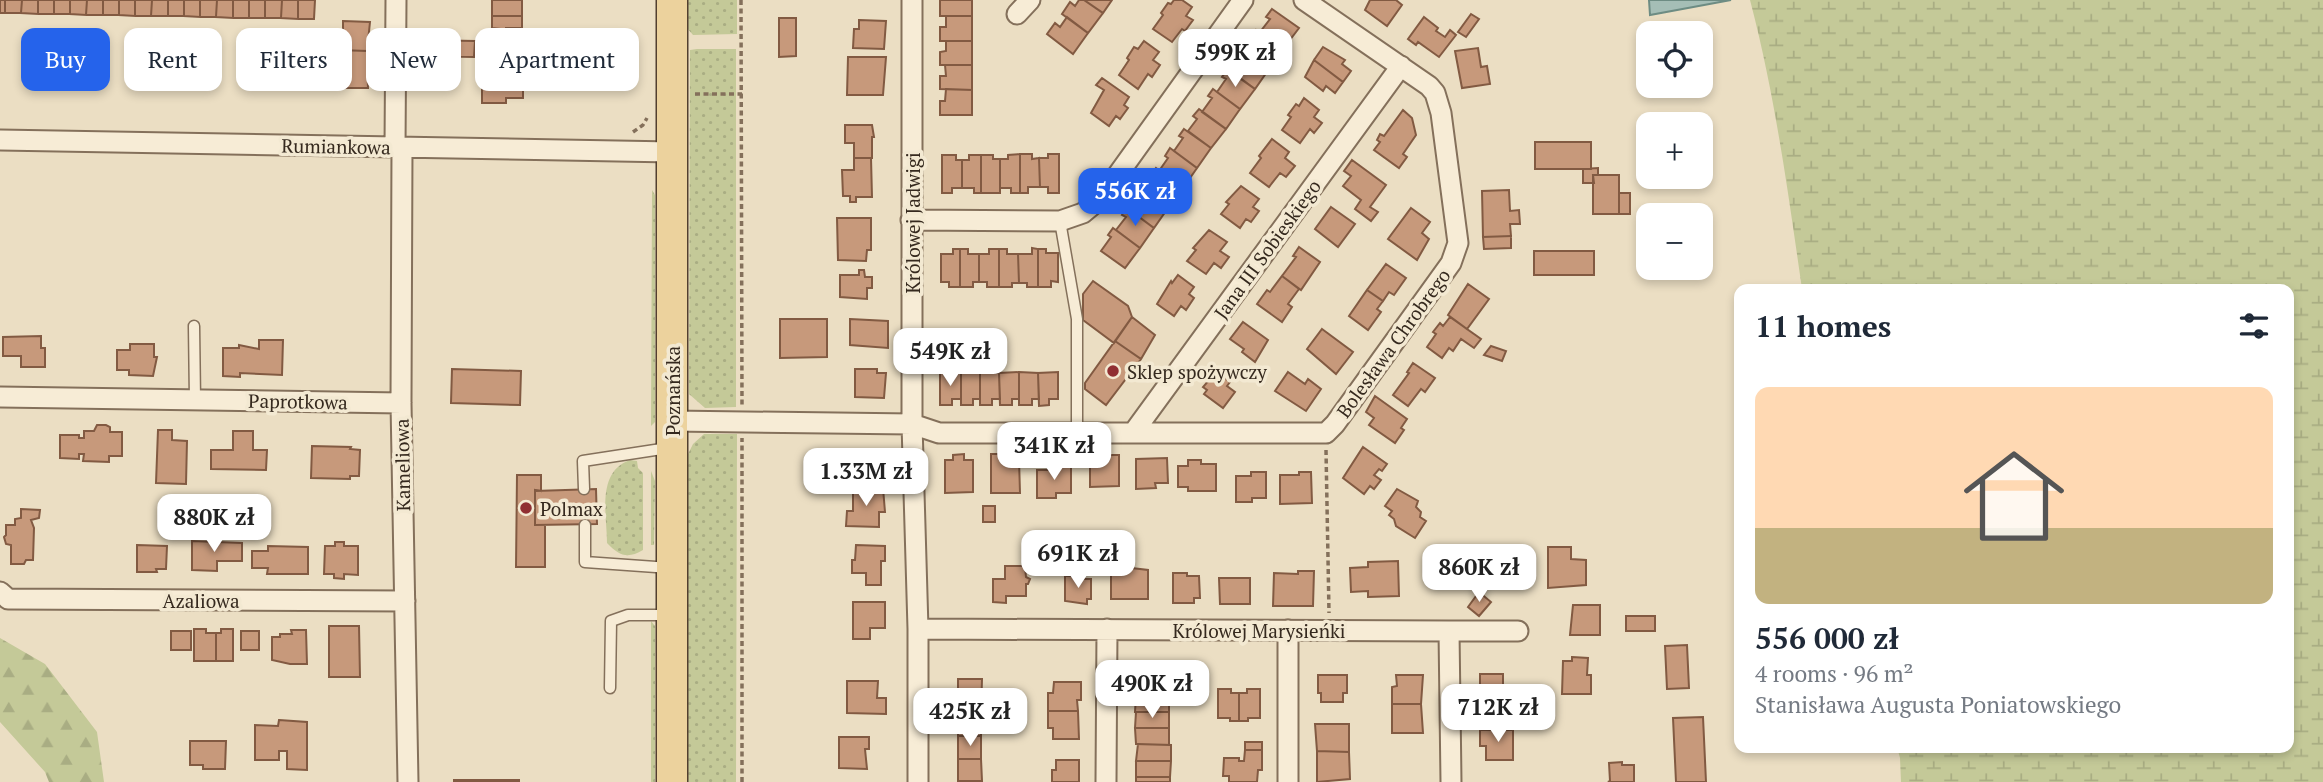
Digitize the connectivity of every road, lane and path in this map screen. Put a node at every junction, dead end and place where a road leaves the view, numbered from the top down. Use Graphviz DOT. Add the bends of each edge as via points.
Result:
graph roads {
  1 [pos="396,0"];
  2 [pos="672,0"];
  3 [pos="741,0"];
  4 [pos="912,0"];
  5 [pos="1243,0"];
  6 [pos="1304,0"];
  7 [pos="1401,66"];
  8 [pos="0,140"];
  9 [pos="398,148"];
  10 [pos="671,152"];
  11 [pos="911,220"];
  12 [pos="1060,220"];
  13 [pos="194,326"];
  14 [pos="0,397"];
  15 [pos="195,400"];
  16 [pos="401,403"];
  17 [pos="742,422"];
  18 [pos="912,424"];
  19 [pos="1077,433"];
  20 [pos="1133,433"];
  21 [pos="1326,433"];
  22 [pos="672,434"];
  23 [pos="584,489"];
  24 [pos="584,525"];
  25 [pos="672,568"];
  26 [pos="0,592"];
  27 [pos="405,601"];
  28 [pos="672,615"];
  29 [pos="918,629"];
  30 [pos="1107,629"];
  31 [pos="1288,629"];
  32 [pos="1329,629"];
  33 [pos="1450,631"];
  34 [pos="1518,631"];
  35 [pos="610,688"];
  36 [pos="408,782"];
  37 [pos="672,782"];
  38 [pos="742,782"];
  39 [pos="918,782"];
  40 [pos="1107,782"];
  41 [pos="1288,782"];
  42 [pos="1451,782"];
  1 -- 9 [label="street, Kameliowa"];
  2 -- 10 [label="main road, Poznańska"];
  3 -- 17 [label="path"];
  4 -- 11 [label="street, Królowej Jadwigi"];
  5 -- 12 [label="street" via="1101,198 1083,213"];
  6 -- 7 [label="street, Bolesława Chrobrego"];
  7 -- 20 [label="street, Jana III Sobieskiego"];
  7 -- 21 [label="street, Bolesława Chrobrego" via="1435,93 1458,243 1451,263"];
  8 -- 9 [label="street, Rumiankowa"];
  9 -- 10 [label="street, Rumiankowa"];
  9 -- 16 [label="street, Kameliowa"];
  10 -- 22 [label="main road, Poznańska"];
  11 -- 12 [label="street"];
  11 -- 18 [label="street, Królowej Jadwigi"];
  12 -- 19 [label="lane" via="1077,319"];
  13 -- 15 [label="lane"];
  14 -- 15 [label="street, Paprotkowa"];
  15 -- 16 [label="street, Paprotkowa"];
  16 -- 27 [label="street, Kameliowa"];
  17 -- 18 [label="street, Bolesława Chrobrego"];
  17 -- 22 [label="street, Bolesława Chrobrego"];
  17 -- 38 [label="path"];
  18 -- 19 [label="street, Bolesława Chrobrego" via="939,433"];
  18 -- 29 [label="street, Królowej Jadwigi"];
  19 -- 20 [label="street, Bolesława Chrobrego"];
  20 -- 21 [label="street, Bolesława Chrobrego"];
  21 -- 32 [label="path"];
  22 -- 23 [label="lane" via="583,461"];
  22 -- 25 [label="main road, Poznańska"];
  24 -- 25 [label="lane" via="586,562"];
  25 -- 28 [label="main road, Poznańska"];
  26 -- 27 [label="street, Azaliowa" via="8,599"];
  27 -- 36 [label="street, Kameliowa"];
  28 -- 35 [label="lane" via="628,615 611,621"];
  28 -- 37 [label="main road, Poznańska"];
  29 -- 30 [label="street, Królowej Marysieńki"];
  29 -- 39 [label="street, Królowej Jadwigi"];
  30 -- 31 [label="street, Królowej Marysieńki"];
  30 -- 40 [label="street"];
  31 -- 32 [label="street, Królowej Marysieńki"];
  31 -- 41 [label="street"];
  32 -- 33 [label="street, Królowej Marysieńki"];
  33 -- 34 [label="street, Królowej Marysieńki"];
  33 -- 42 [label="street"];
}
